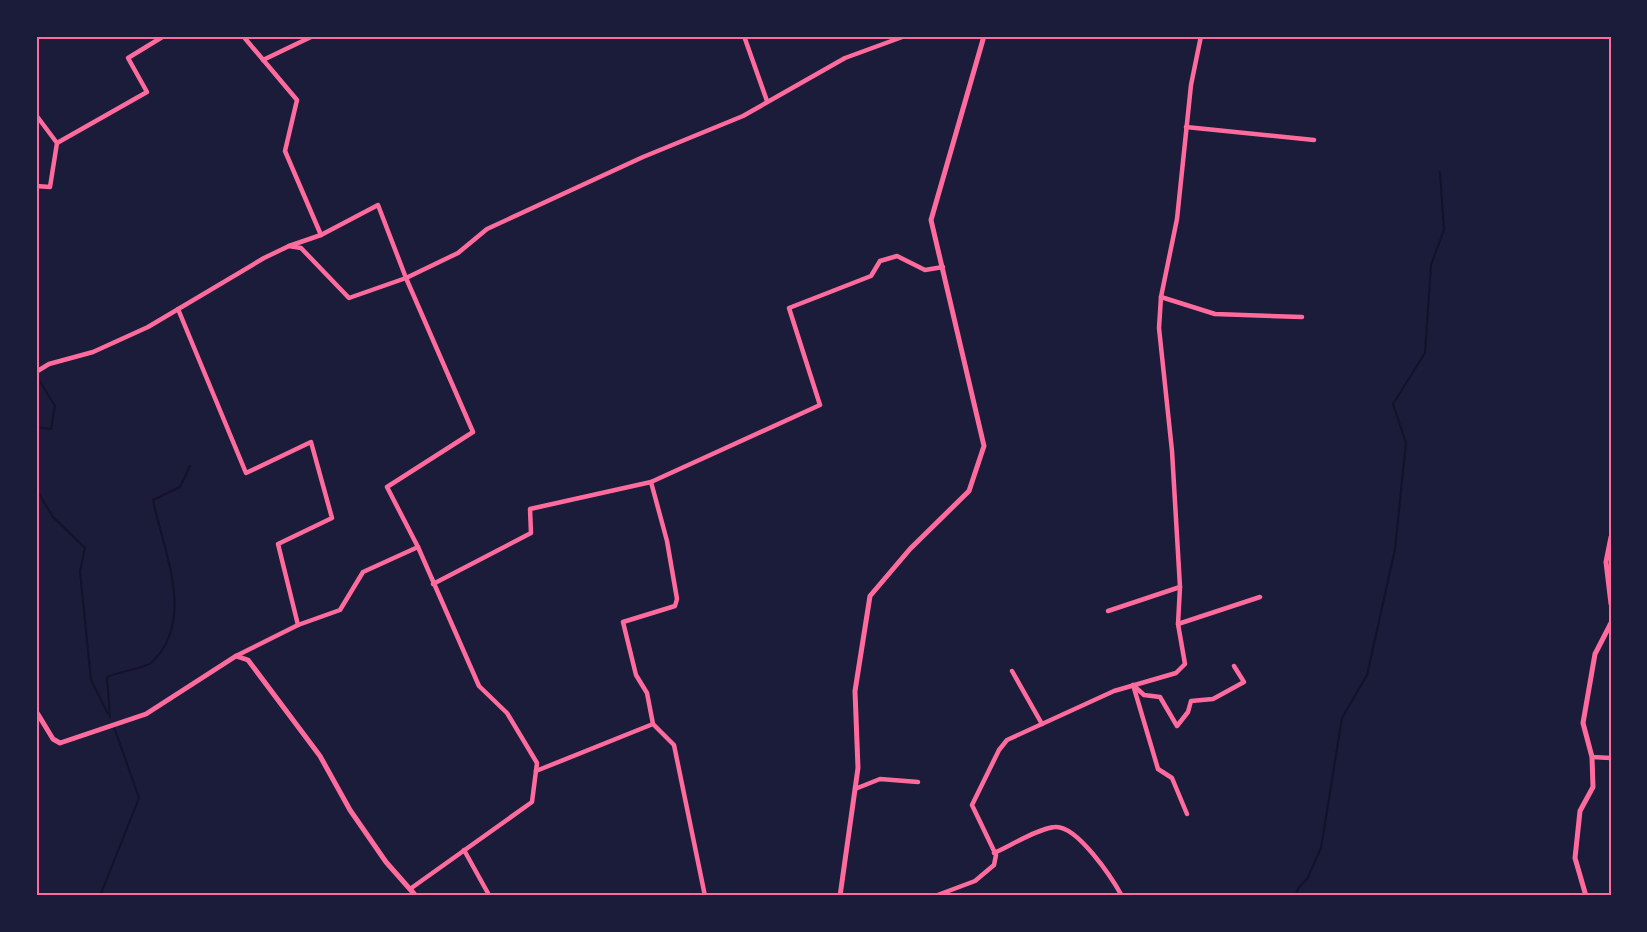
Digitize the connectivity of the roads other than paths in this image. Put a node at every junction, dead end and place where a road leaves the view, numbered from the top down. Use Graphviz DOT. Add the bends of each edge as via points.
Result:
graph roads {
  1 [pos="164,36"];
  2 [pos="243,36"];
  3 [pos="313,36"];
  4 [pos="744,36"];
  5 [pos="905,36"];
  6 [pos="984,36"];
  7 [pos="1201,36"];
  8 [pos="263,60"];
  9 [pos="767,101"];
  10 [pos="36,115"];
  11 [pos="1186,127"];
  12 [pos="1314,140"];
  13 [pos="57,143"];
  14 [pos="36,186"];
  15 [pos="321,235"];
  16 [pos="289,246"];
  17 [pos="943,267"];
  18 [pos="406,278"];
  19 [pos="1161,297"];
  20 [pos="178,309"];
  21 [pos="1302,317"];
  22 [pos="36,372"];
  23 [pos="651,482"];
  24 [pos="1611,537"];
  25 [pos="418,547"];
  26 [pos="433,584"];
  27 [pos="1180,587"];
  28 [pos="1260,597"];
  29 [pos="1611,604"];
  30 [pos="1108,611"];
  31 [pos="1611,623"];
  32 [pos="1178,624"];
  33 [pos="298,625"];
  34 [pos="236,656"];
  35 [pos="1233,666"];
  36 [pos="1012,671"];
  37 [pos="1133,685"];
  38 [pos="36,711"];
  39 [pos="653,724"];
  40 [pos="1042,724"];
  41 [pos="1592,757"];
  42 [pos="1611,758"];
  43 [pos="536,771"];
  44 [pos="918,782"];
  45 [pos="855,789"];
  46 [pos="1187,814"];
  47 [pos="464,850"];
  48 [pos="994,853"];
  49 [pos="410,889"];
  50 [pos="416,896"];
  51 [pos="498,896"];
  52 [pos="705,896"];
  53 [pos="840,896"];
  54 [pos="935,896"];
  55 [pos="1122,896"];
  56 [pos="1586,896"];
  1 -- 13 [label="street" via="128,58 147,92"];
  2 -- 8 [label="street"];
  3 -- 8 [label="street"];
  4 -- 9 [label="street"];
  5 -- 9 [label="street" via="845,58"];
  6 -- 17 [label="street" via="931,220"];
  7 -- 11 [label="street"];
  8 -- 15 [label="street" via="297,100 285,151"];
  9 -- 18 [label="street" via="743,116 487,229 458,253"];
  10 -- 13 [label="street"];
  11 -- 12 [label="street"];
  11 -- 19 [label="street" via="1171,255"];
  13 -- 14 [label="street" via="50,187"];
  15 -- 16 [label="street"];
  15 -- 18 [label="street" via="378,205"];
  16 -- 18 [label="street" via="302,248 349,298"];
  16 -- 20 [label="street"];
  17 -- 23 [label="street" via="925,270 897,256 880,261 871,276 789,308 820,405"];
  17 -- 45 [label="street" via="984,446 969,491 910,549 870,596 855,691"];
  18 -- 25 [label="street" via="473,432 387,487"];
  19 -- 21 [label="street" via="1215,314"];
  19 -- 27 [label="street" via="1160,328"];
  20 -- 22 [label="street" via="93,352 49,364"];
  20 -- 33 [label="street" via="246,473 311,442 332,518 278,544"];
  23 -- 26 [label="street" via="531,509 531,533"];
  23 -- 39 [label="street" via="668,541 677,599 675,606 623,622"];
  24 -- 29 [label="street" via="1606,562"];
  25 -- 26 [label="street"];
  25 -- 33 [label="street" via="363,572 340,610"];
  26 -- 43 [label="street" via="479,686 507,713 537,763"];
  27 -- 30 [label="street"];
  27 -- 32 [label="street"];
  28 -- 32 [label="street"];
  31 -- 41 [label="street" via="1595,654 1583,723"];
  32 -- 37 [label="street" via="1185,664 1182,669"];
  33 -- 34 [label="street"];
  34 -- 38 [label="street" via="146,714 60,743 53,739"];
  34 -- 49 [label="street" via="248,660 320,756 350,810"];
  35 -- 37 [label="street" via="1244,682 1213,699 1191,701 1177,726 1160,697 1144,695"];
  36 -- 40 [label="street"];
  37 -- 40 [label="street"];
  37 -- 46 [label="street" via="1158,769 1172,778"];
  39 -- 43 [label="street"];
  39 -- 52 [label="street" via="674,744"];
  40 -- 48 [label="street" via="1004,743 973,803 972,810"];
  41 -- 42 [label="street"];
  41 -- 56 [label="street" via="1593,787 1580,811 1575,858"];
  43 -- 47 [label="street" via="532,802"];
  44 -- 45 [label="street" via="880,779"];
  45 -- 53 [label="street"];
  47 -- 49 [label="street"];
  47 -- 51 [label="street" via="489,895"];
  48 -- 54 [label="street" via="994,865 984,875"];
  48 -- 55 [label="street" via="1053,827 1065,827 1109,873"];
  49 -- 50 [label="street"];
}
